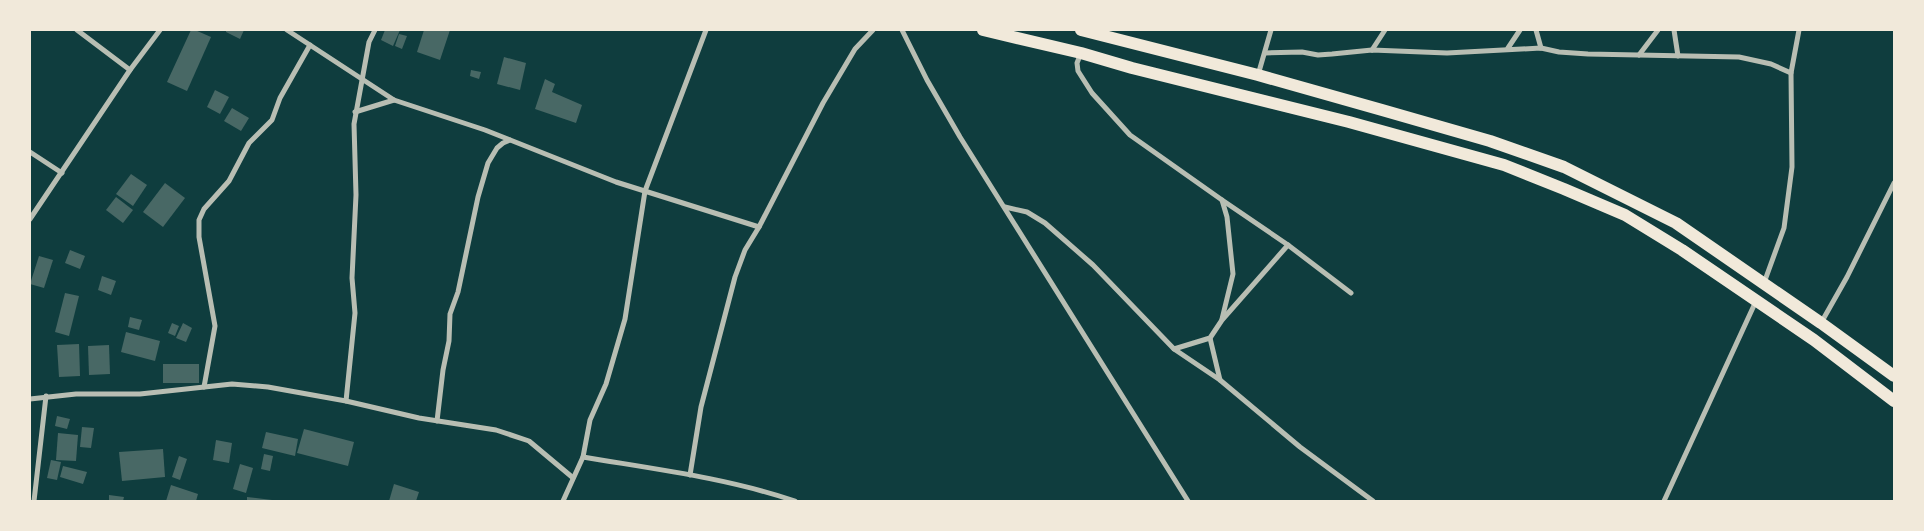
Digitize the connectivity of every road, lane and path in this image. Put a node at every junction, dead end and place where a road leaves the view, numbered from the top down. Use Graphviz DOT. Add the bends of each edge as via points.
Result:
graph roads {
  1 [pos="77,30"];
  2 [pos="160,30"];
  3 [pos="287,30"];
  4 [pos="375,30"];
  5 [pos="706,30"];
  6 [pos="873,30"];
  7 [pos="902,30"];
  8 [pos="983,30"];
  9 [pos="1081,30"];
  10 [pos="1271,30"];
  11 [pos="1385,30"];
  12 [pos="1520,30"];
  13 [pos="1536,30"];
  14 [pos="1658,30"];
  15 [pos="1674,30"];
  16 [pos="1799,30"];
  17 [pos="310,45"];
  18 [pos="1508,48"];
  19 [pos="1542,48"];
  20 [pos="1372,50"];
  21 [pos="1081,53"];
  22 [pos="1265,54"];
  23 [pos="1639,55"];
  24 [pos="1678,56"];
  25 [pos="130,70"];
  26 [pos="1792,73"];
  27 [pos="1258,75"];
  28 [pos="361,80"];
  29 [pos="394,100"];
  30 [pos="355,112"];
  31 [pos="510,139"];
  32 [pos="30,152"];
  33 [pos="62,173"];
  34 [pos="1894,183"];
  35 [pos="645,191"];
  36 [pos="1222,200"];
  37 [pos="1005,207"];
  38 [pos="30,219"];
  39 [pos="758,227"];
  40 [pos="1288,244"];
  41 [pos="1764,284"];
  42 [pos="1351,293"];
  43 [pos="1756,301"];
  44 [pos="1222,320"];
  45 [pos="1821,323"];
  46 [pos="1210,338"];
  47 [pos="1174,349"];
  48 [pos="1894,376"];
  49 [pos="1220,380"];
  50 [pos="204,387"];
  51 [pos="46,396"];
  52 [pos="30,399"];
  53 [pos="346,401"];
  54 [pos="1894,401"];
  55 [pos="437,421"];
  56 [pos="583,457"];
  57 [pos="690,475"];
  58 [pos="572,477"];
  59 [pos="34,501"];
  60 [pos="563,501"];
  61 [pos="795,501"];
  62 [pos="1188,501"];
  63 [pos="1373,501"];
  64 [pos="1664,501"];
  1 -- 25 [label="street"];
  2 -- 25 [label="street"];
  3 -- 17 [label="street"];
  4 -- 28 [label="street" via="369,42"];
  5 -- 35 [label="street"];
  6 -- 39 [label="street" via="855,49 823,103"];
  7 -- 37 [label="street" via="926,80"];
  8 -- 21 [label="main road"];
  9 -- 27 [label="main road"];
  10 -- 22 [label="street"];
  11 -- 20 [label="street"];
  12 -- 18 [label="street"];
  13 -- 19 [label="street"];
  14 -- 23 [label="street"];
  15 -- 24 [label="street"];
  16 -- 26 [label="street"];
  17 -- 28 [label="street"];
  17 -- 50 [label="street" via="280,98 272,120 250,143 229,181 204,209 199,220 199,237 215,326"];
  18 -- 19 [label="street"];
  18 -- 20 [label="street" via="1447,53"];
  19 -- 23 [label="street" via="1559,52"];
  20 -- 22 [label="street" via="1318,55 1302,52"];
  21 -- 36 [label="street" via="1076,63 1078,71 1092,93 1130,135"];
  21 -- 43 [label="main road" via="1349,122 1504,166 1626,215"];
  22 -- 27 [label="street"];
  23 -- 24 [label="street"];
  24 -- 26 [label="street" via="1739,57 1771,64"];
  25 -- 33 [label="street"];
  26 -- 41 [label="street" via="1792,167 1784,228"];
  27 -- 41 [label="main road" via="1490,141 1564,167 1676,223"];
  28 -- 29 [label="street"];
  28 -- 30 [label="street"];
  29 -- 30 [label="street"];
  29 -- 31 [label="street"];
  30 -- 53 [label="street" via="352,278 355,314"];
  31 -- 35 [label="street"];
  31 -- 55 [label="street" via="497,148 488,163 478,196 458,292 450,314"];
  32 -- 33 [label="street"];
  33 -- 38 [label="street"];
  34 -- 45 [label="street"];
  35 -- 39 [label="street"];
  35 -- 56 [label="street" via="625,319 606,384 590,420"];
  36 -- 40 [label="street"];
  36 -- 44 [label="street" via="1233,274"];
  37 -- 47 [label="street" via="1027,212 1045,223 1093,265"];
  37 -- 62 [label="street"];
  39 -- 57 [label="street" via="735,277 701,407"];
  40 -- 42 [label="street"];
  40 -- 44 [label="street"];
  41 -- 45 [label="main road"];
  43 -- 54 [label="main road"];
  43 -- 64 [label="street"];
  44 -- 46 [label="street"];
  45 -- 48 [label="main road"];
  46 -- 47 [label="street"];
  46 -- 49 [label="street"];
  47 -- 49 [label="street"];
  49 -- 63 [label="street" via="1300,447"];
  50 -- 51 [label="street" via="140,394"];
  50 -- 53 [label="street" via="232,384 268,387"];
  51 -- 52 [label="street"];
  51 -- 59 [label="street"];
  53 -- 55 [label="street"];
  55 -- 58 [label="street" via="518,436 529,441"];
  56 -- 57 [label="street"];
  56 -- 58 [label="street"];
  57 -- 61 [label="street" via="770,492"];
  58 -- 60 [label="street"];
}
